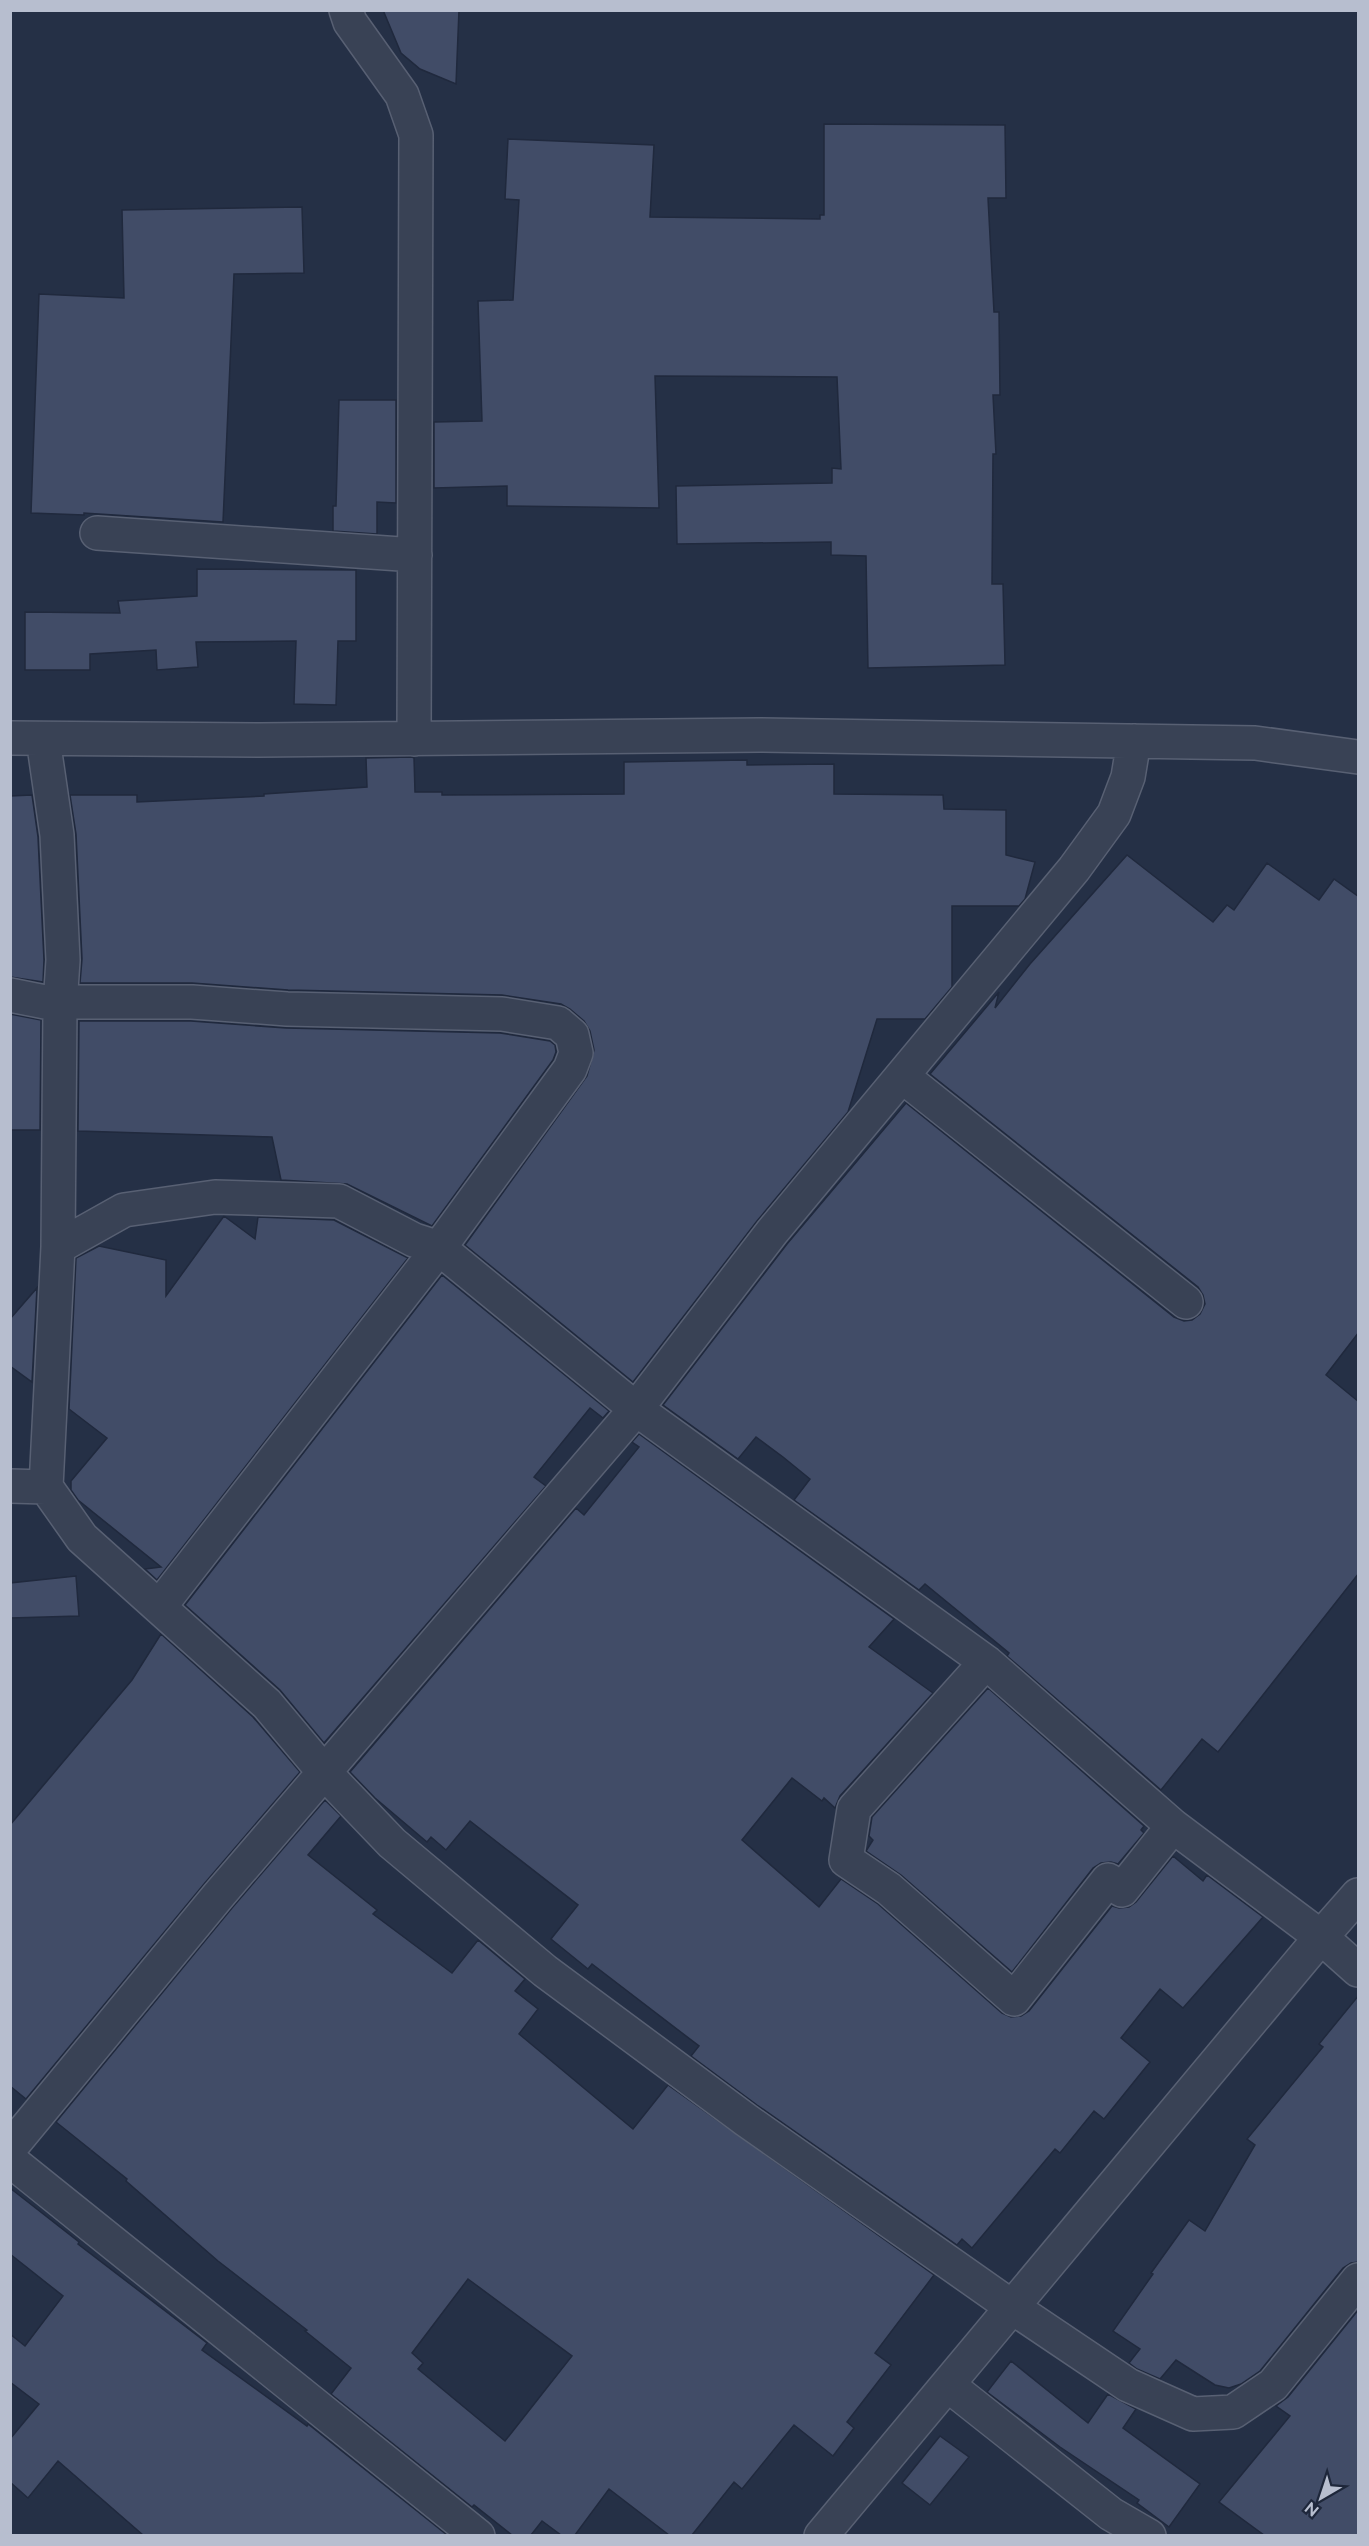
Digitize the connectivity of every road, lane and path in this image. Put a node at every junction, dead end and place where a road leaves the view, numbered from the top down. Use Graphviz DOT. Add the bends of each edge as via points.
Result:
graph roads {
  1 [pos="346,10"];
  2 [pos="97,533"];
  3 [pos="415,555"];
  4 [pos="10,738"];
  5 [pos="43,739"];
  6 [pos="414,739"];
  7 [pos="1134,741"];
  8 [pos="1359,758"];
  9 [pos="10,995"];
  10 [pos="60,1005"];
  11 [pos="902,1076"];
  12 [pos="58,1247"];
  13 [pos="439,1248"];
  14 [pos="1186,1302"];
  15 [pos="636,1409"];
  16 [pos="10,1486"];
  17 [pos="46,1487"];
  18 [pos="160,1606"];
  19 [pos="986,1662"];
  20 [pos="324,1772"];
  21 [pos="1173,1826"];
  22 [pos="1359,1895"];
  23 [pos="1321,1936"];
  24 [pos="1359,1970"];
  25 [pos="10,2148"];
  26 [pos="10,2160"];
  27 [pos="1359,2280"];
  28 [pos="1012,2307"];
  29 [pos="948,2385"];
  30 [pos="478,2535"];
  31 [pos="821,2535"];
  32 [pos="1149,2535"];
  1 -- 3 [label="street" via="350,22 402,95 416,135"];
  2 -- 3 [label="street"];
  3 -- 6 [label="street"];
  4 -- 5 [label="street"];
  5 -- 6 [label="street"];
  5 -- 10 [label="street" via="57,835 63,960"];
  6 -- 7 [label="street" via="761,735"];
  7 -- 8 [label="street" via="1255,743"];
  7 -- 11 [label="street" via="1128,777 1114,814 1074,869"];
  9 -- 10 [label="street"];
  10 -- 12 [label="street"];
  10 -- 13 [label="street" via="192,1002 287,1009 502,1014 558,1023 572,1035 576,1053 570,1069"];
  11 -- 14 [label="street"];
  11 -- 15 [label="street" via="772,1232"];
  12 -- 13 [label="street" via="124,1210 215,1197 339,1201 414,1240"];
  12 -- 17 [label="street"];
  13 -- 15 [label="street"];
  13 -- 18 [label="street"];
  15 -- 19 [label="street"];
  15 -- 20 [label="street"];
  16 -- 17 [label="street"];
  17 -- 18 [label="street" via="82,1538"];
  18 -- 20 [label="street" via="267,1704"];
  19 -- 21 [label="street"];
  19 -- 21 [label="street" via="854,1809 846,1860 889,1890 1014,1999 1108,1880 1122,1890"];
  20 -- 25 [label="street"];
  20 -- 28 [label="street" via="392,1843 545,1971 746,2120"];
  21 -- 23 [label="street"];
  22 -- 23 [label="street"];
  23 -- 24 [label="street"];
  23 -- 28 [label="street"];
  26 -- 30 [label="street"];
  27 -- 28 [label="street" via="1273,2385 1233,2412 1193,2414 1128,2385"];
  28 -- 29 [label="street"];
  29 -- 31 [label="street"];
  29 -- 32 [label="street" via="1112,2514"];
}
